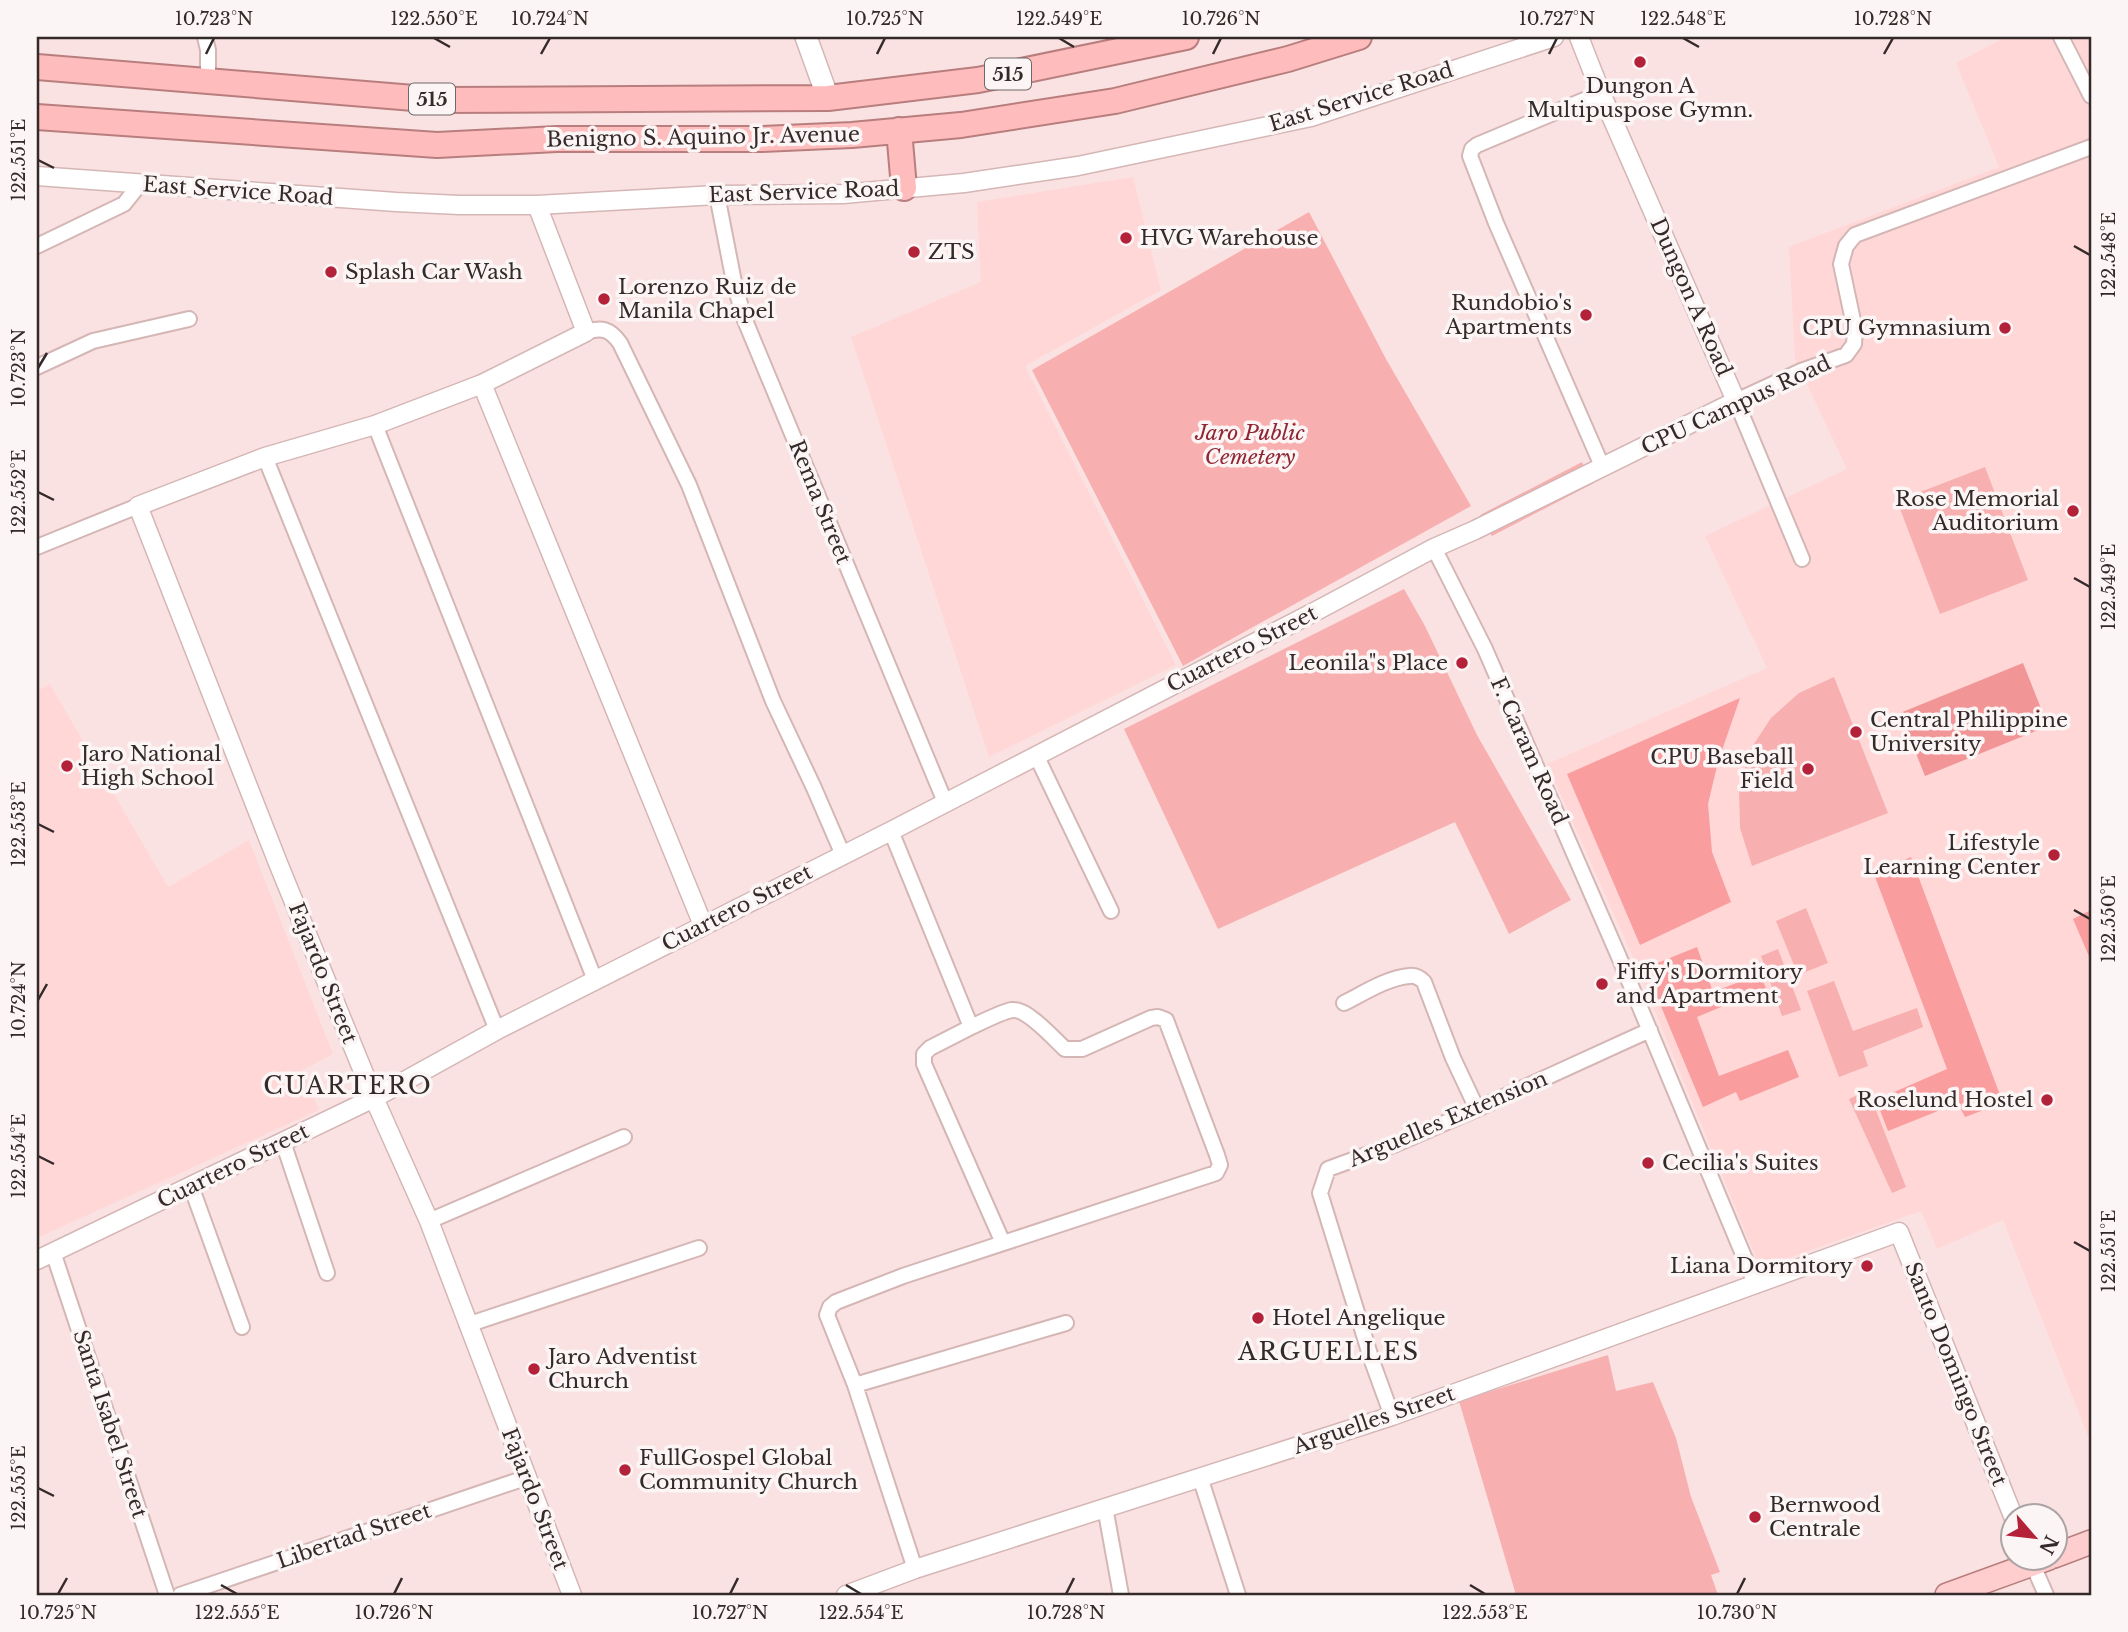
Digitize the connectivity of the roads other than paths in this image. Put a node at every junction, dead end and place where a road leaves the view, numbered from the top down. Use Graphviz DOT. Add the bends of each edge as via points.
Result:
graph roads {
  1 [pos="205,37"];
  2 [pos="806,37"];
  3 [pos="1186,37"];
  4 [pos="1359,37"];
  5 [pos="1554,37"];
  6 [pos="1578,37"];
  7 [pos="2061,37"];
  8 [pos="37,67"];
  9 [pos="208,81"];
  10 [pos="1601,93"];
  11 [pos="2091,96"];
  12 [pos="557,99"];
  13 [pos="828,99"];
  14 [pos="37,117"];
  15 [pos="899,130"];
  16 [pos="557,139"];
  17 [pos="2091,147"];
  18 [pos="37,176"];
  19 [pos="140,184"];
  20 [pos="904,188"];
  21 [pos="717,195"];
  22 [pos="537,205"];
  23 [pos="37,246"];
  24 [pos="189,318"];
  25 [pos="586,332"];
  26 [pos="37,366"];
  27 [pos="482,384"];
  28 [pos="1736,401"];
  29 [pos="375,425"];
  30 [pos="265,457"];
  31 [pos="1602,466"];
  32 [pos="138,506"];
  33 [pos="37,547"];
  34 [pos="1434,548"];
  35 [pos="1802,559"];
  36 [pos="1036,755"];
  37 [pos="945,802"];
  38 [pos="891,831"];
  39 [pos="843,855"];
  40 [pos="1111,911"];
  41 [pos="703,925"];
  42 [pos="594,980"];
  43 [pos="1344,1003"];
  44 [pos="971,1027"];
  45 [pos="497,1030"];
  46 [pos="1650,1030"];
  47 [pos="374,1098"];
  48 [pos="1477,1109"];
  49 [pos="624,1137"];
  50 [pos="283,1142"];
  51 [pos="191,1186"];
  52 [pos="429,1221"];
  53 [pos="1899,1232"];
  54 [pos="1003,1243"];
  55 [pos="699,1248"];
  56 [pos="45,1256"];
  57 [pos="327,1273"];
  58 [pos="1755,1283"];
  59 [pos="1066,1322"];
  60 [pos="467,1325"];
  61 [pos="242,1327"];
  62 [pos="855,1385"];
  63 [pos="1392,1416"];
  64 [pos="527,1477"];
  65 [pos="1200,1477"];
  66 [pos="2007,1502"];
  67 [pos="1105,1507"];
  68 [pos="2091,1542"];
  69 [pos="2068,1551"];
  70 [pos="915,1569"];
  71 [pos="2008,1572"];
  72 [pos="2040,1572"];
  73 [pos="167,1595"];
  74 [pos="180,1595"];
  75 [pos="572,1595"];
  76 [pos="846,1595"];
  77 [pos="1121,1595"];
  78 [pos="1238,1595"];
  79 [pos="1947,1595"];
  80 [pos="2046,1595"];
  1 -- 9 [label="street"];
  2 -- 13 [label="main road"];
  3 -- 13 [label="highway, Benigno S. Aquino Jr. Avenue / 515" via="978,80"];
  4 -- 15 [label="highway, Benigno S. Aquino Jr. Avenue / 515" via="1289,59 1115,101"];
  5 -- 20 [label="street, East Service Road" via="1311,117 1078,166"];
  6 -- 10 [label="street, Dungon A Road"];
  7 -- 11 [label="street"];
  8 -- 9 [label="highway, Benigno S. Aquino Jr. Avenue / 515"];
  9 -- 12 [label="highway, Benigno S. Aquino Jr. Avenue / 515" via="438,100"];
  10 -- 28 [label="street, Dungon A Road"];
  10 -- 31 [label="street" via="1477,145 1470,156"];
  12 -- 13 [label="highway, Benigno S. Aquino Jr. Avenue / 515"];
  12 -- 16 [label="highway"];
  14 -- 16 [label="highway, Benigno S. Aquino Jr. Avenue / 515" via="438,145"];
  15 -- 16 [label="highway, Benigno S. Aquino Jr. Avenue / 515" via="762,139"];
  15 -- 20 [label="highway"];
  17 -- 28 [label="street, CPU Campus Road" via="1855,235 1841,264 1854,344 1846,355"];
  18 -- 19 [label="street, East Service Road"];
  19 -- 22 [label="street, East Service Road" via="409,203"];
  19 -- 23 [label="street" via="124,204"];
  20 -- 21 [label="street, East Service Road" via="843,194"];
  21 -- 22 [label="street, East Service Road"];
  21 -- 37 [label="street, Rema Street" via="744,318"];
  22 -- 25 [label="street"];
  24 -- 26 [label="street" via="93,341"];
  25 -- 27 [label="street"];
  25 -- 39 [label="street" via="607,330 620,342 689,485 773,701"];
  27 -- 29 [label="street"];
  27 -- 41 [label="street"];
  28 -- 31 [label="street, CPU Campus Road"];
  28 -- 35 [label="street, Dungon A Road"];
  29 -- 30 [label="street"];
  29 -- 42 [label="street"];
  30 -- 32 [label="street"];
  30 -- 45 [label="street"];
  31 -- 34 [label="street, CPU Campus Road"];
  32 -- 33 [label="street"];
  32 -- 47 [label="street, Fajardo Street"];
  34 -- 36 [label="street, Cuartero Street"];
  34 -- 46 [label="street, F. Caram Road" via="1485,649"];
  36 -- 37 [label="street, Cuartero Street"];
  36 -- 40 [label="street"];
  37 -- 38 [label="street, Cuartero Street"];
  38 -- 39 [label="street, Cuartero Street"];
  38 -- 44 [label="street"];
  39 -- 41 [label="street, Cuartero Street"];
  41 -- 42 [label="street, Cuartero Street"];
  42 -- 45 [label="street, Cuartero Street"];
  43 -- 48 [label="street" via="1384,984 1410,975 1418,977"];
  44 -- 54 [label="street" via="930,1048 924,1054 924,1064"];
  44 -- 54 [label="street" via="1013,1010 1030,1017 1065,1049 1082,1049 1151,1018 1166,1020 1220,1165 1216,1173"];
  45 -- 47 [label="street, Cuartero Street"];
  46 -- 48 [label="street, Arguelles Extension"];
  46 -- 58 [label="street"];
  47 -- 50 [label="street, Cuartero Street"];
  47 -- 52 [label="street, Fajardo Street"];
  48 -- 63 [label="street, Arguelles Extension" via="1328,1169 1320,1193"];
  49 -- 52 [label="street"];
  50 -- 51 [label="street, Cuartero Street"];
  50 -- 57 [label="street"];
  51 -- 56 [label="street, Cuartero Street"];
  51 -- 61 [label="street"];
  52 -- 60 [label="street, Fajardo Street"];
  53 -- 58 [label="street, Arguelles Street"];
  53 -- 66 [label="street, Santo Domingo Street"];
  54 -- 62 [label="street" via="903,1276 830,1307 827,1315"];
  55 -- 60 [label="street"];
  56 -- 73 [label="street, Santa Isabel Street"];
  58 -- 63 [label="street, Arguelles Street"];
  59 -- 62 [label="street"];
  60 -- 64 [label="street, Fajardo Street"];
  62 -- 70 [label="street"];
  63 -- 65 [label="street, Arguelles Street"];
  64 -- 74 [label="street, Libertad Street"];
  64 -- 75 [label="street, Fajardo Street"];
  65 -- 67 [label="street, Arguelles Street"];
  65 -- 78 [label="street"];
  67 -- 70 [label="street, Arguelles Street"];
  67 -- 77 [label="street"];
  68 -- 69 [label="main road"];
  70 -- 76 [label="street, Arguelles Street"];
  71 -- 79 [label="main road"];
  72 -- 80 [label="street"];
}
